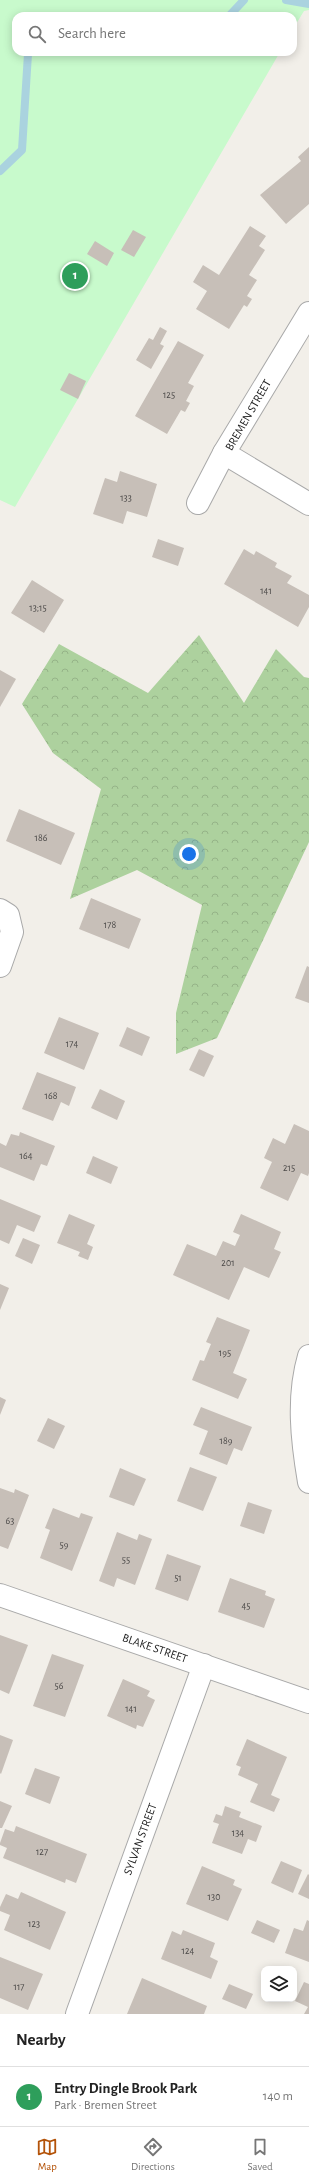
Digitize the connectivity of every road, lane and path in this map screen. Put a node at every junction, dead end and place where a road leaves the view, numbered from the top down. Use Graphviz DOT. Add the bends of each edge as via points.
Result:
graph roads {
  1 [pos="309,313"];
  2 [pos="224,453"];
  3 [pos="198,503"];
  4 [pos="309,504"];
  5 [pos="4,913"];
  6 [pos="0,966"];
  7 [pos="309,1356"];
  8 [pos="309,1482"];
  9 [pos="0,1595"];
  10 [pos="204,1665"];
  11 [pos="309,1702"];
  12 [pos="77,2014"];
  1 -- 2 [label="street, BREMEN STREET"];
  2 -- 3 [label="street"];
  2 -- 4 [label="street, BREMEN STREET"];
  5 -- 6 [label="street" via="12,932"];
  7 -- 8 [label="street" via="301,1408"];
  9 -- 10 [label="street, BLAKE STREET"];
  10 -- 11 [label="street, BLAKE STREET"];
  10 -- 12 [label="street, SYLVAN STREET"];
}
